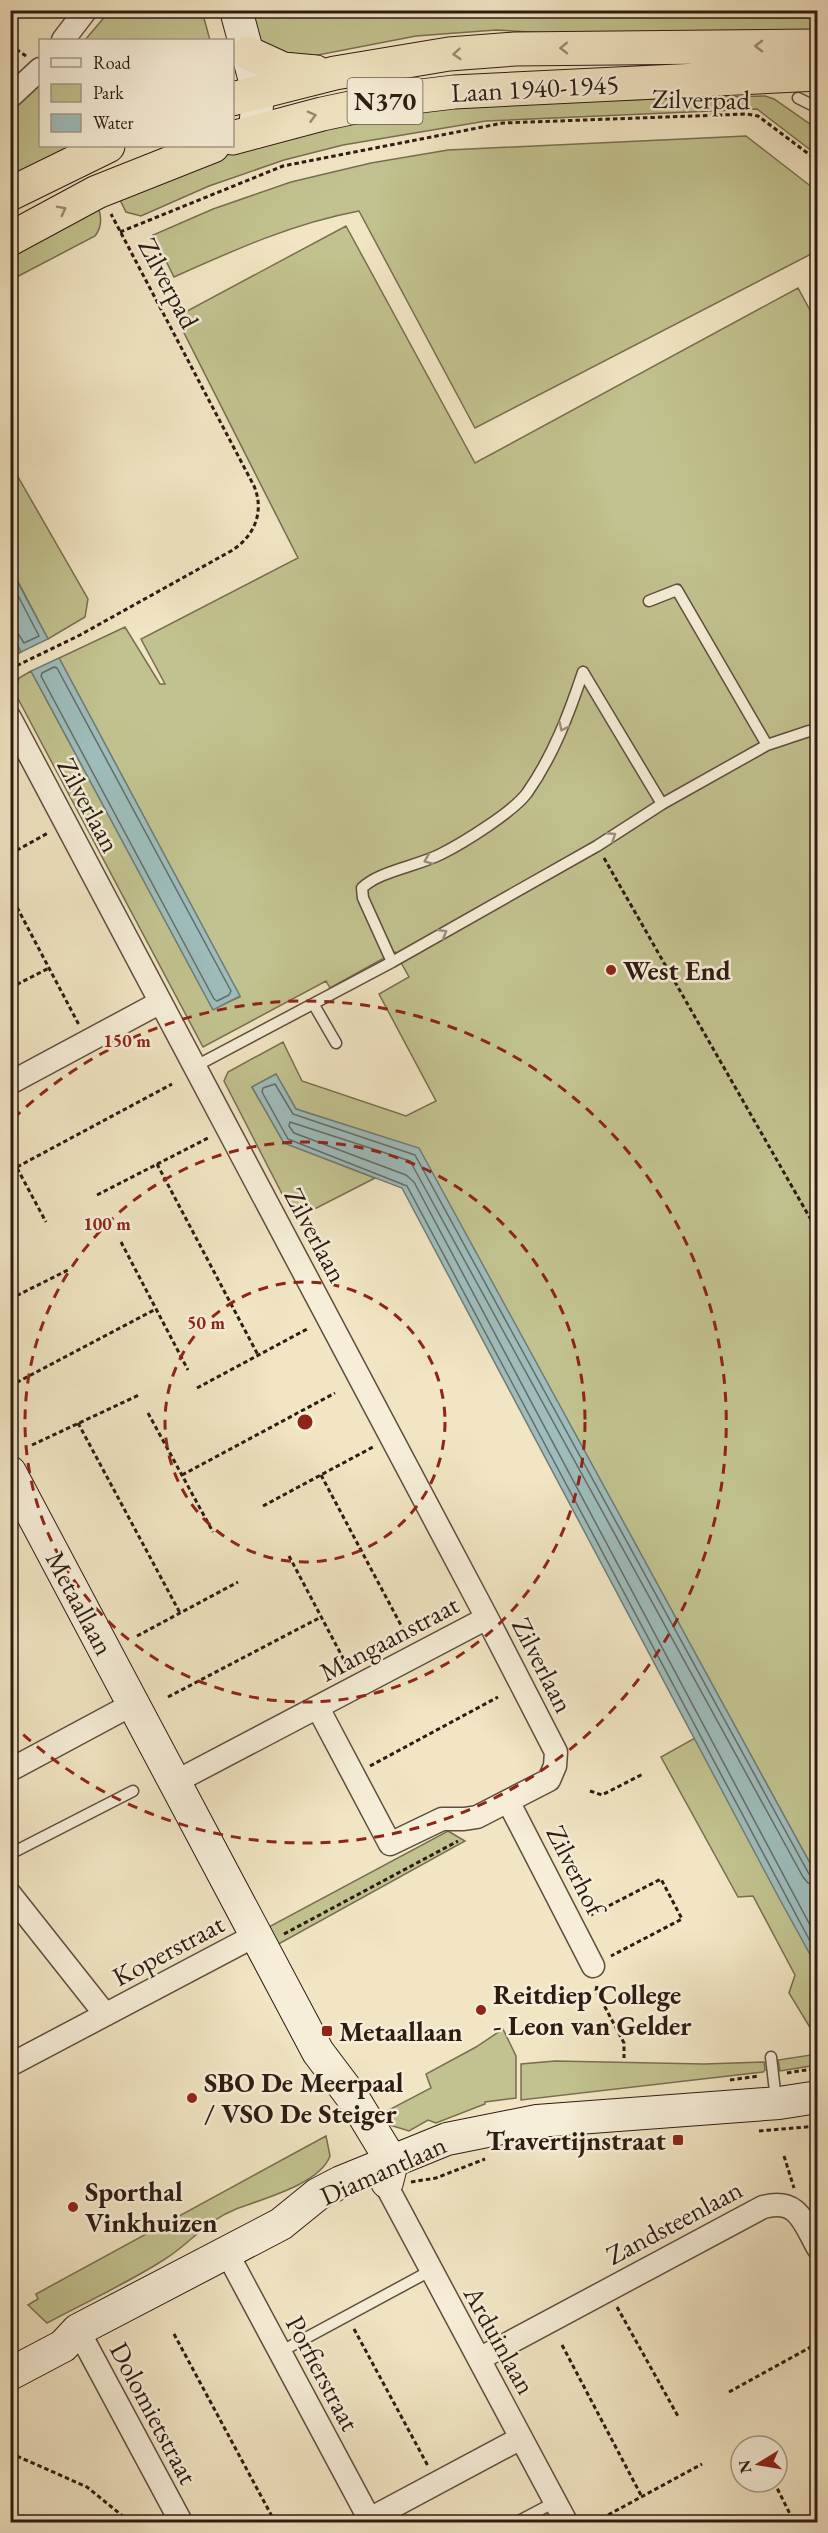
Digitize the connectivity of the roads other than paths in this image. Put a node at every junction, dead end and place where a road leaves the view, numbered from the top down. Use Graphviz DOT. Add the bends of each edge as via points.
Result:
graph roads {
  1 [pos="86,10"];
  2 [pos="213,10"];
  3 [pos="236,10"];
  4 [pos="64,39"];
  5 [pos="224,39"];
  6 [pos="818,46"];
  7 [pos="39,70"];
  8 [pos="238,77"];
  9 [pos="811,94"];
  10 [pos="10,97"];
  11 [pos="244,135"];
  12 [pos="106,147"];
  13 [pos="210,147"];
  14 [pos="10,194"];
  15 [pos="10,238"];
  16 [pos="649,601"];
  17 [pos="10,718"];
  18 [pos="818,734"];
  19 [pos="767,745"];
  20 [pos="662,804"];
  21 [pos="392,962"];
  22 [pos="159,1003"];
  23 [pos="314,1005"];
  24 [pos="336,1043"];
  25 [pos="194,1067"];
  26 [pos="10,1083"];
  27 [pos="11,1475"];
  28 [pos="487,1618"];
  29 [pos="133,1704"];
  30 [pos="318,1708"];
  31 [pos="10,1770"];
  32 [pos="549,1780"];
  33 [pos="175,1782"];
  34 [pos="133,1791"];
  35 [pos="508,1801"];
  36 [pos="10,1854"];
  37 [pos="10,1894"];
  38 [pos="267,1937"];
  39 [pos="593,1966"];
  40 [pos="105,2014"];
  41 [pos="771,2057"];
  42 [pos="10,2065"];
  43 [pos="818,2097"];
  44 [pos="776,2103"];
  45 [pos="382,2173"];
  46 [pos="818,2248"];
  47 [pos="227,2253"];
  48 [pos="430,2271"];
  49 [pos="78,2330"];
  50 [pos="280,2352"];
  51 [pos="10,2357"];
  52 [pos="479,2358"];
  53 [pos="10,2374"];
  54 [pos="521,2438"];
  55 [pos="555,2502"];
  56 [pos="368,2522"];
  57 [pos="180,2523"];
  58 [pos="517,2523"];
  59 [pos="566,2523"];
  1 -- 4 [label="street"];
  2 -- 5 [label="street"];
  3 -- 8 [label="street"];
  6 -- 8 [label="highway, Laan 1940-1945 / N370, one-way" via="515,49 449,54 335,74"];
  7 -- 10 [label="street"];
  8 -- 11 [label="street"];
  11 -- 9 [label="highway, Laan 1940-1945 / N370, one-way" via="388,100 454,92 745,77"];
  12 -- 14 [label="highway"];
  15 -- 13 [label="highway, one-way" via="98,192"];
  16 -- 19 [label="lane" via="677,590"];
  17 -- 22 [label="street, Zilverlaan"];
  18 -- 19 [label="lane" via="809,731"];
  19 -- 20 [label="lane"];
  21 -- 20 [label="lane, one-way" via="597,846"];
  20 -- 21 [label="lane, one-way" via="583,672 566,724 526,794 488,826 441,854 371,879 362,888"];
  21 -- 23 [label="lane"];
  22 -- 25 [label="street, Zilverlaan"];
  22 -- 26 [label="street"];
  23 -- 24 [label="lane"];
  23 -- 25 [label="lane"];
  25 -- 28 [label="street, Zilverlaan"];
  27 -- 29 [label="street, Metaallaan"];
  28 -- 30 [label="street, Mangaanstraat"];
  28 -- 32 [label="street, Zilverlaan" via="556,1752"];
  29 -- 31 [label="street"];
  29 -- 33 [label="street, Metaallaan"];
  30 -- 33 [label="street, Mangaanstraat"];
  30 -- 35 [label="street, Mangaanstraat" via="390,1844 442,1819 477,1817"];
  32 -- 35 [label="street, Mangaanstraat"];
  33 -- 38 [label="street, Metaallaan"];
  34 -- 36 [label="lane"];
  35 -- 39 [label="street, Zilverhof"];
  37 -- 40 [label="street, Koperstraat"];
  38 -- 40 [label="street, Koperstraat"];
  38 -- 45 [label="street, Metaallaan" via="318,2052 355,2101"];
  40 -- 42 [label="street, Koperstraat"];
  41 -- 44 [label="lane"];
  43 -- 44 [label="street, Diamantlaan"];
  44 -- 45 [label="street, Diamantlaan" via="537,2121 493,2143"];
  45 -- 47 [label="street, Diamantlaan" via="341,2182 318,2194 281,2224"];
  45 -- 48 [label="street, Arduinlaan"];
  46 -- 52 [label="street, Zandsteenlaan" via="800,2215 791,2207 764,2207"];
  47 -- 49 [label="street, Diamantlaan"];
  47 -- 50 [label="street, Porfierstraat"];
  48 -- 50 [label="lane"];
  48 -- 52 [label="street, Arduinlaan"];
  49 -- 51 [label="street, Diamantlaan" via="56,2333"];
  49 -- 53 [label="street, Diamantlaan" via="63,2346"];
  49 -- 57 [label="street, Dolomietstraat"];
  50 -- 56 [label="street, Porfierstraat"];
  52 -- 54 [label="street, Arduinlaan"];
  54 -- 55 [label="street, Arduinlaan"];
  54 -- 56 [label="street, Porfierstraat"];
  55 -- 58 [label="lane"];
  55 -- 59 [label="street, Arduinlaan"];
}
